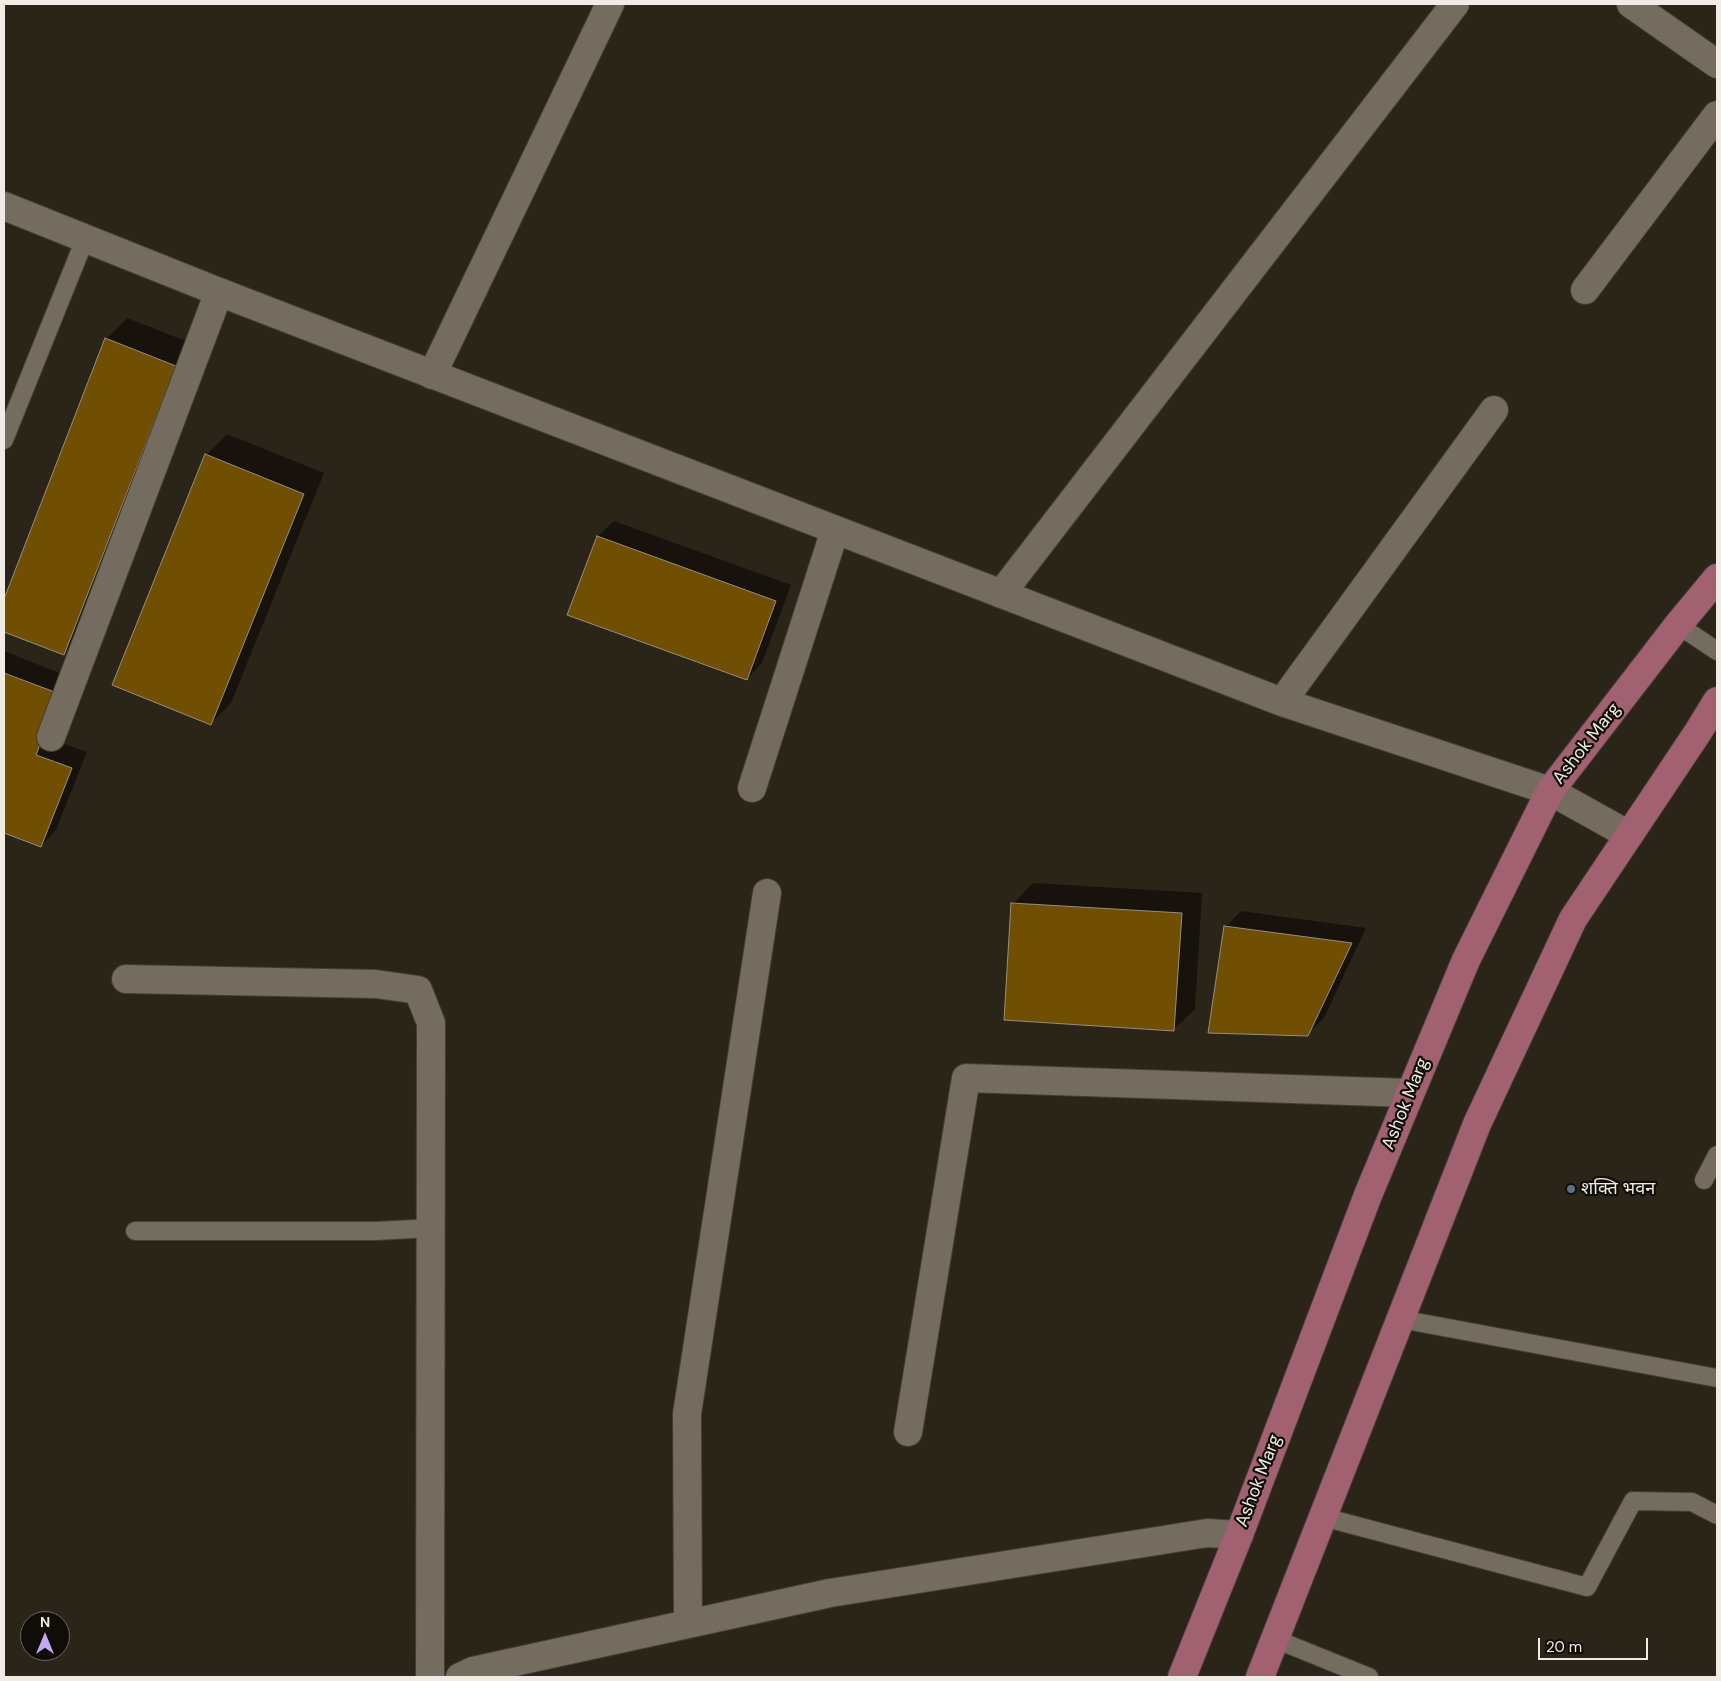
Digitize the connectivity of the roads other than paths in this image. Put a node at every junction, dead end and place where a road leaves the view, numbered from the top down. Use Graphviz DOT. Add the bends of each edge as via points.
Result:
graph roads {
  1 [pos="610,4"];
  2 [pos="1455,4"];
  3 [pos="1631,4"];
  4 [pos="1717,64"];
  5 [pos="1717,115"];
  6 [pos="4,206"];
  7 [pos="85,239"];
  8 [pos="1585,290"];
  9 [pos="219,292"];
  10 [pos="432,375"];
  11 [pos="1494,410"];
  12 [pos="4,440"];
  13 [pos="835,530"];
  14 [pos="1717,578"];
  15 [pos="1002,594"];
  16 [pos="1678,625"];
  17 [pos="1717,650"];
  18 [pos="1717,700"];
  19 [pos="1282,702"];
  20 [pos="51,737"];
  21 [pos="752,788"];
  22 [pos="1550,792"];
  23 [pos="1629,835"];
  24 [pos="767,893"];
  25 [pos="126,979"];
  26 [pos="1410,1093"];
  27 [pos="1717,1155"];
  28 [pos="1704,1180"];
  29 [pos="431,1228"];
  30 [pos="134,1232"];
  31 [pos="1400,1319"];
  32 [pos="1717,1378"];
  33 [pos="908,1432"];
  34 [pos="1717,1516"];
  35 [pos="1323,1517"];
  36 [pos="1239,1535"];
  37 [pos="688,1624"];
  38 [pos="1275,1639"];
  39 [pos="430,1677"];
  40 [pos="460,1677"];
  41 [pos="1182,1677"];
  42 [pos="1260,1677"];
  43 [pos="1369,1677"];
  1 -- 10 [label="street"];
  2 -- 15 [label="street"];
  3 -- 4 [label="street"];
  5 -- 8 [label="street"];
  6 -- 7 [label="street"];
  7 -- 9 [label="street"];
  7 -- 12 [label="lane"];
  9 -- 10 [label="street"];
  9 -- 20 [label="street"];
  10 -- 13 [label="street"];
  11 -- 19 [label="street"];
  13 -- 15 [label="street"];
  13 -- 21 [label="street"];
  14 -- 16 [label="main road, Ashok Marg"];
  15 -- 19 [label="street"];
  16 -- 17 [label="lane"];
  16 -- 22 [label="main road, Ashok Marg"];
  18 -- 23 [label="main road"];
  19 -- 22 [label="street"];
  22 -- 23 [label="street"];
  22 -- 26 [label="main road, Ashok Marg" via="1466,960"];
  23 -- 31 [label="main road" via="1573,919 1477,1124"];
  24 -- 37 [label="street" via="687,1414"];
  25 -- 29 [label="street" via="376,984 418,990 431,1023"];
  26 -- 33 [label="street" via="966,1078"];
  26 -- 36 [label="main road, Ashok Marg"];
  27 -- 28 [label="lane"];
  29 -- 30 [label="lane" via="376,1232"];
  29 -- 39 [label="street"];
  31 -- 32 [label="lane"];
  31 -- 35 [label="main road"];
  34 -- 35 [label="lane" via="1692,1502 1632,1500 1587,1587"];
  35 -- 38 [label="main road"];
  36 -- 37 [label="street" via="1207,1533 830,1593"];
  36 -- 41 [label="main road, Ashok Marg"];
  37 -- 40 [label="street" via="473,1671"];
  38 -- 42 [label="main road"];
  38 -- 43 [label="lane"];
}
